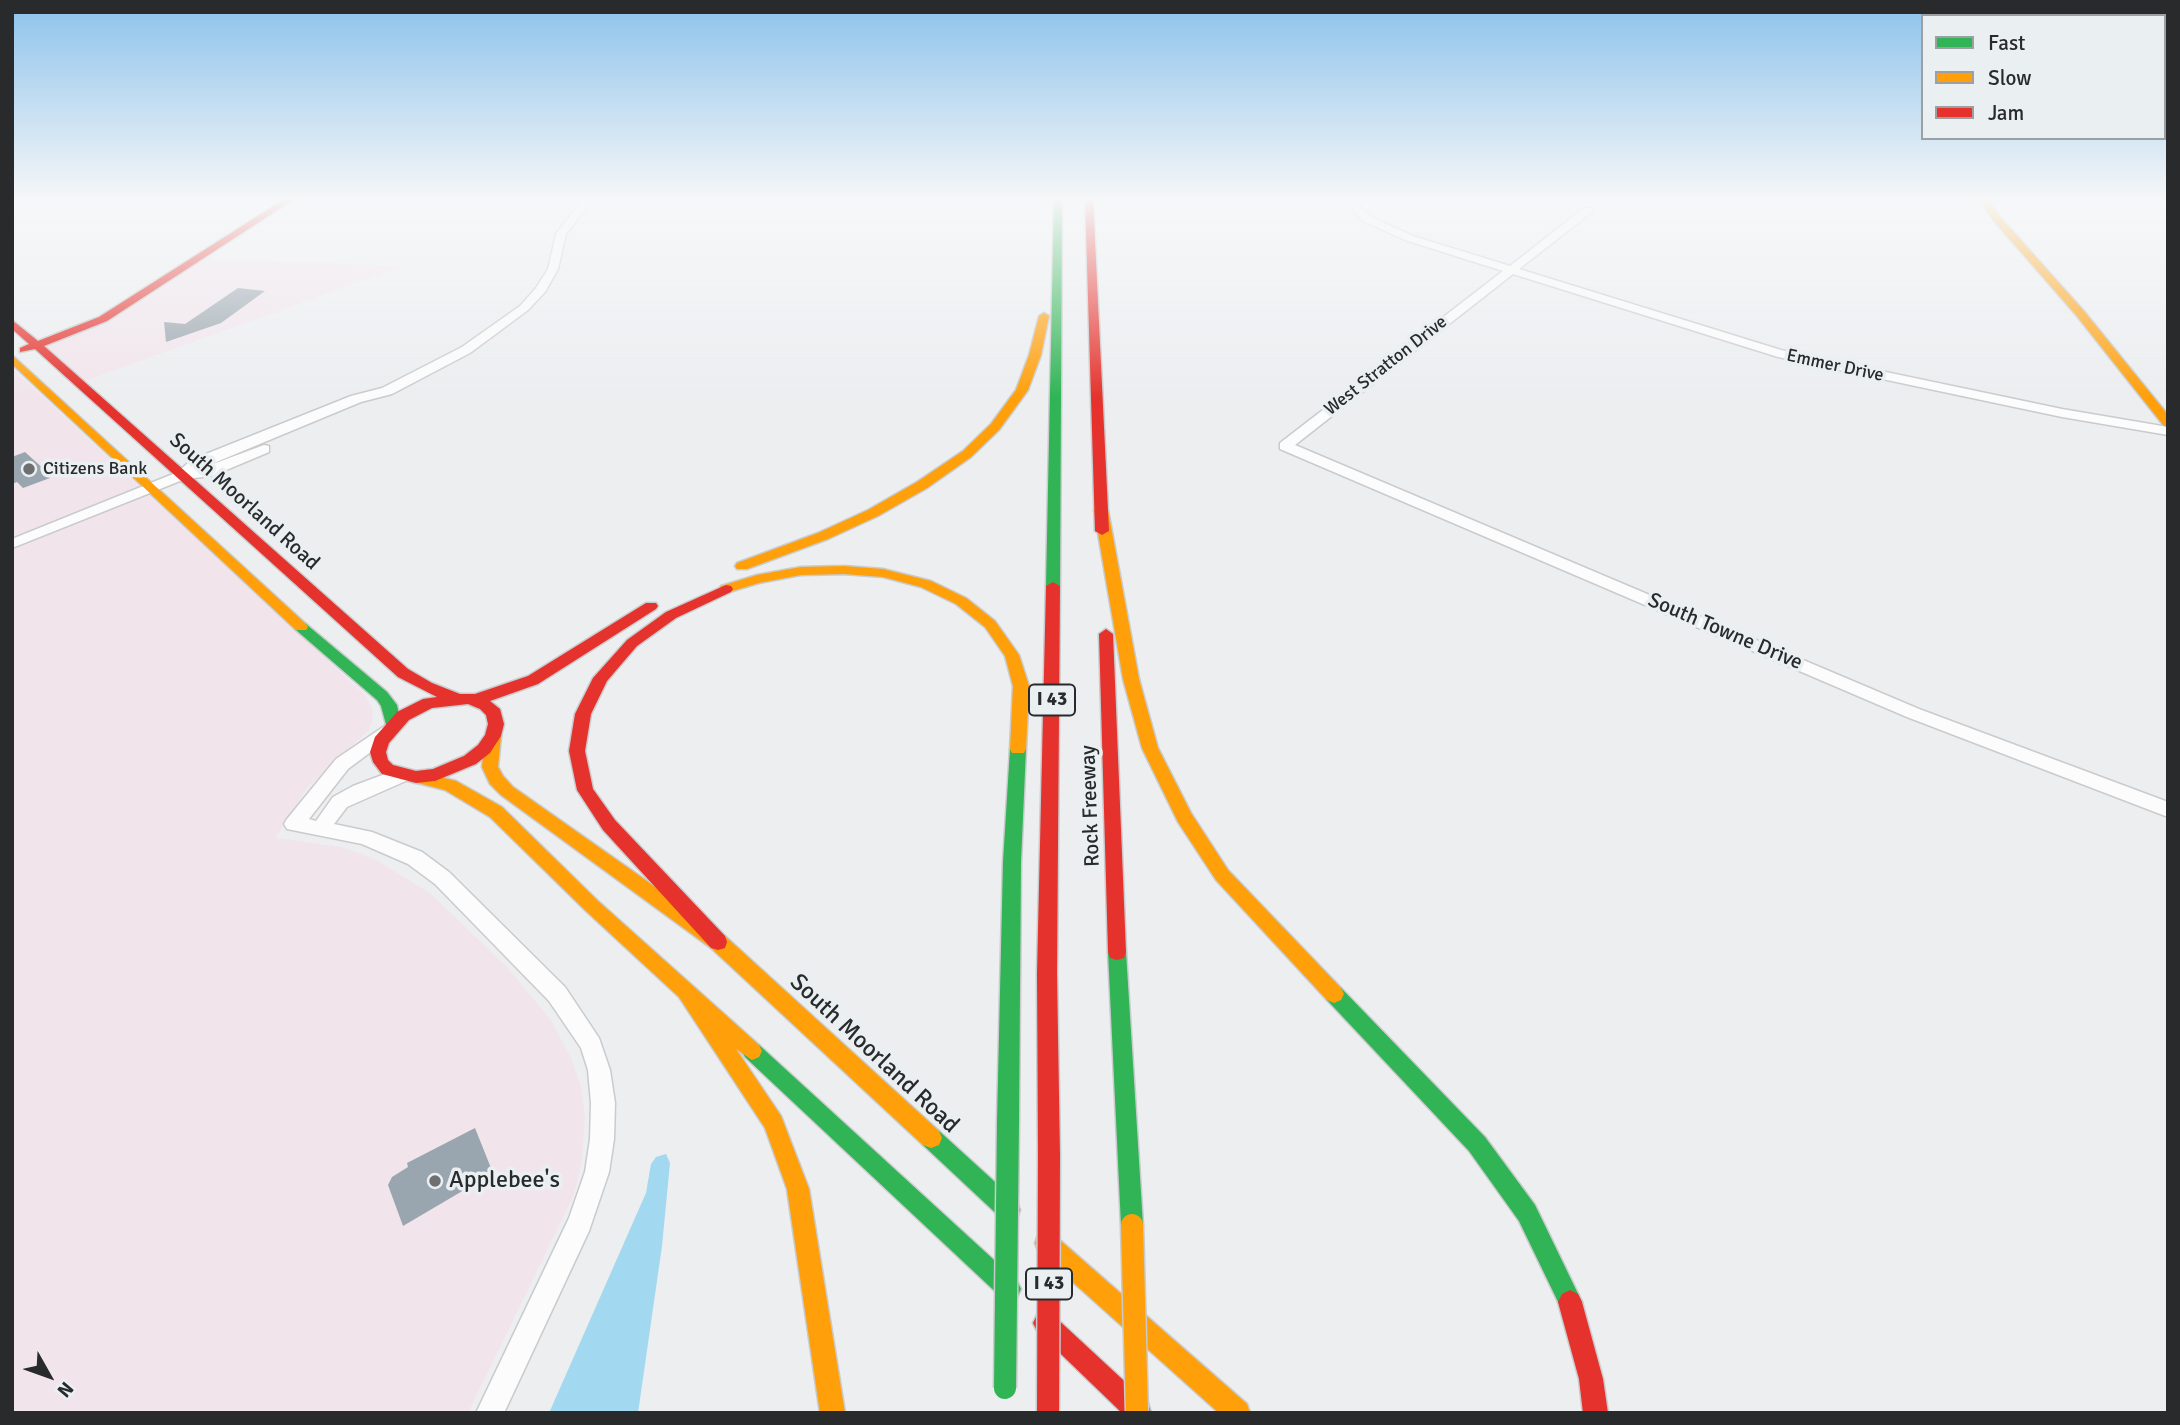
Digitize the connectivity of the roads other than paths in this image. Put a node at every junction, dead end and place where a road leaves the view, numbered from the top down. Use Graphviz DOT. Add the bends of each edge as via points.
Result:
graph roads {
  1 [pos="189,264"];
  2 [pos="554,264"];
  3 [pos="1055,264"];
  4 [pos="1059,264"];
  5 [pos="1092,264"];
  6 [pos="1494,264"];
  7 [pos="1518,264"];
  8 [pos="2037,264"];
  9 [pos="1511,270"];
  10 [pos="12,323"];
  11 [pos="38,345"];
  12 [pos="12,356"];
  13 [pos="2168,422"];
  14 [pos="2168,431"];
  15 [pos="1285,446"];
  16 [pos="183,475"];
  17 [pos="151,487"];
  18 [pos="1101,510"];
  19 [pos="12,544"];
  20 [pos="718,575"];
  21 [pos="664,598"];
  22 [pos="456,698"];
  23 [pos="475,700"];
  24 [pos="390,727"];
  25 [pos="493,736"];
  26 [pos="408,776"];
  27 [pos="2168,810"];
  28 [pos="320,829"];
  29 [pos="718,943"];
  30 [pos="687,994"];
  31 [pos="1005,1394"];
  32 [pos="490,1413"];
  33 [pos="833,1413"];
  34 [pos="1048,1413"];
  35 [pos="1138,1413"];
  36 [pos="1238,1413"];
  37 [pos="1596,1413"];
  1 -- 11 [label="main road" via="109,316"];
  2 -- 16 [label="street" via="533,299 447,362 387,391 368,406 207,473"];
  3 -- 20 [label="main road" via="1035,355 1022,390 995,427 967,454 873,513"];
  4 -- 34 [label="main road, Rock Freeway / I 43, bridge" via="1047,973"];
  5 -- 18 [label="main road, Rock Freeway"];
  6 -- 9 [label="street, Emmer Drive"];
  7 -- 9 [label="street, West Stratton Drive"];
  8 -- 13 [label="main road"];
  9 -- 14 [label="street, Emmer Drive" via="1806,361"];
  9 -- 15 [label="street, West Stratton Drive"];
  10 -- 11 [label="main road, South Moorland Road"];
  11 -- 12 [label="main road"];
  11 -- 16 [label="main road, South Moorland Road"];
  12 -- 17 [label="main road"];
  15 -- 27 [label="street, South Towne Drive" via="1913,713"];
  16 -- 17 [label="street"];
  16 -- 22 [label="main road, South Moorland Road" via="403,673"];
  17 -- 19 [label="street"];
  17 -- 24 [label="main road" via="382,696 389,705"];
  18 -- 35 [label="main road, Rock Freeway, bridge"];
  18 -- 37 [label="main road" via="1131,679 1150,748 1184,817 1222,875 1477,1144 1527,1213 1570,1302"];
  21 -- 23 [label="main road" via="533,680"];
  22 -- 23 [label="main road"];
  22 -- 24 [label="main road" via="416,708"];
  23 -- 25 [label="main road" via="494,713"];
  24 -- 26 [label="main road" via="378,752 381,762 388,770"];
  24 -- 28 [label="street" via="342,764 294,824"];
  25 -- 26 [label="main road" via="477,754 453,769"];
  25 -- 29 [label="main road, South Moorland Road" via="490,767 507,791"];
  26 -- 28 [label="street" via="340,802"];
  26 -- 30 [label="main road" via="450,785 496,812"];
  28 -- 32 [label="street" via="393,847 442,877 557,994 591,1045 599,1070 603,1103 597,1172 580,1222"];
  29 -- 31 [label="main road, bridge" via="609,825 585,790 577,751 583,714 601,678 632,643 671,615 711,594 757,579 801,571 883,573 926,584 961,601 990,624 1005,645 1021,686 1012,862"];
  29 -- 36 [label="main road, South Moorland Road"];
  30 -- 33 [label="main road" via="774,1123 798,1189"];
  30 -- 35 [label="main road" via="883,1170"];
}
